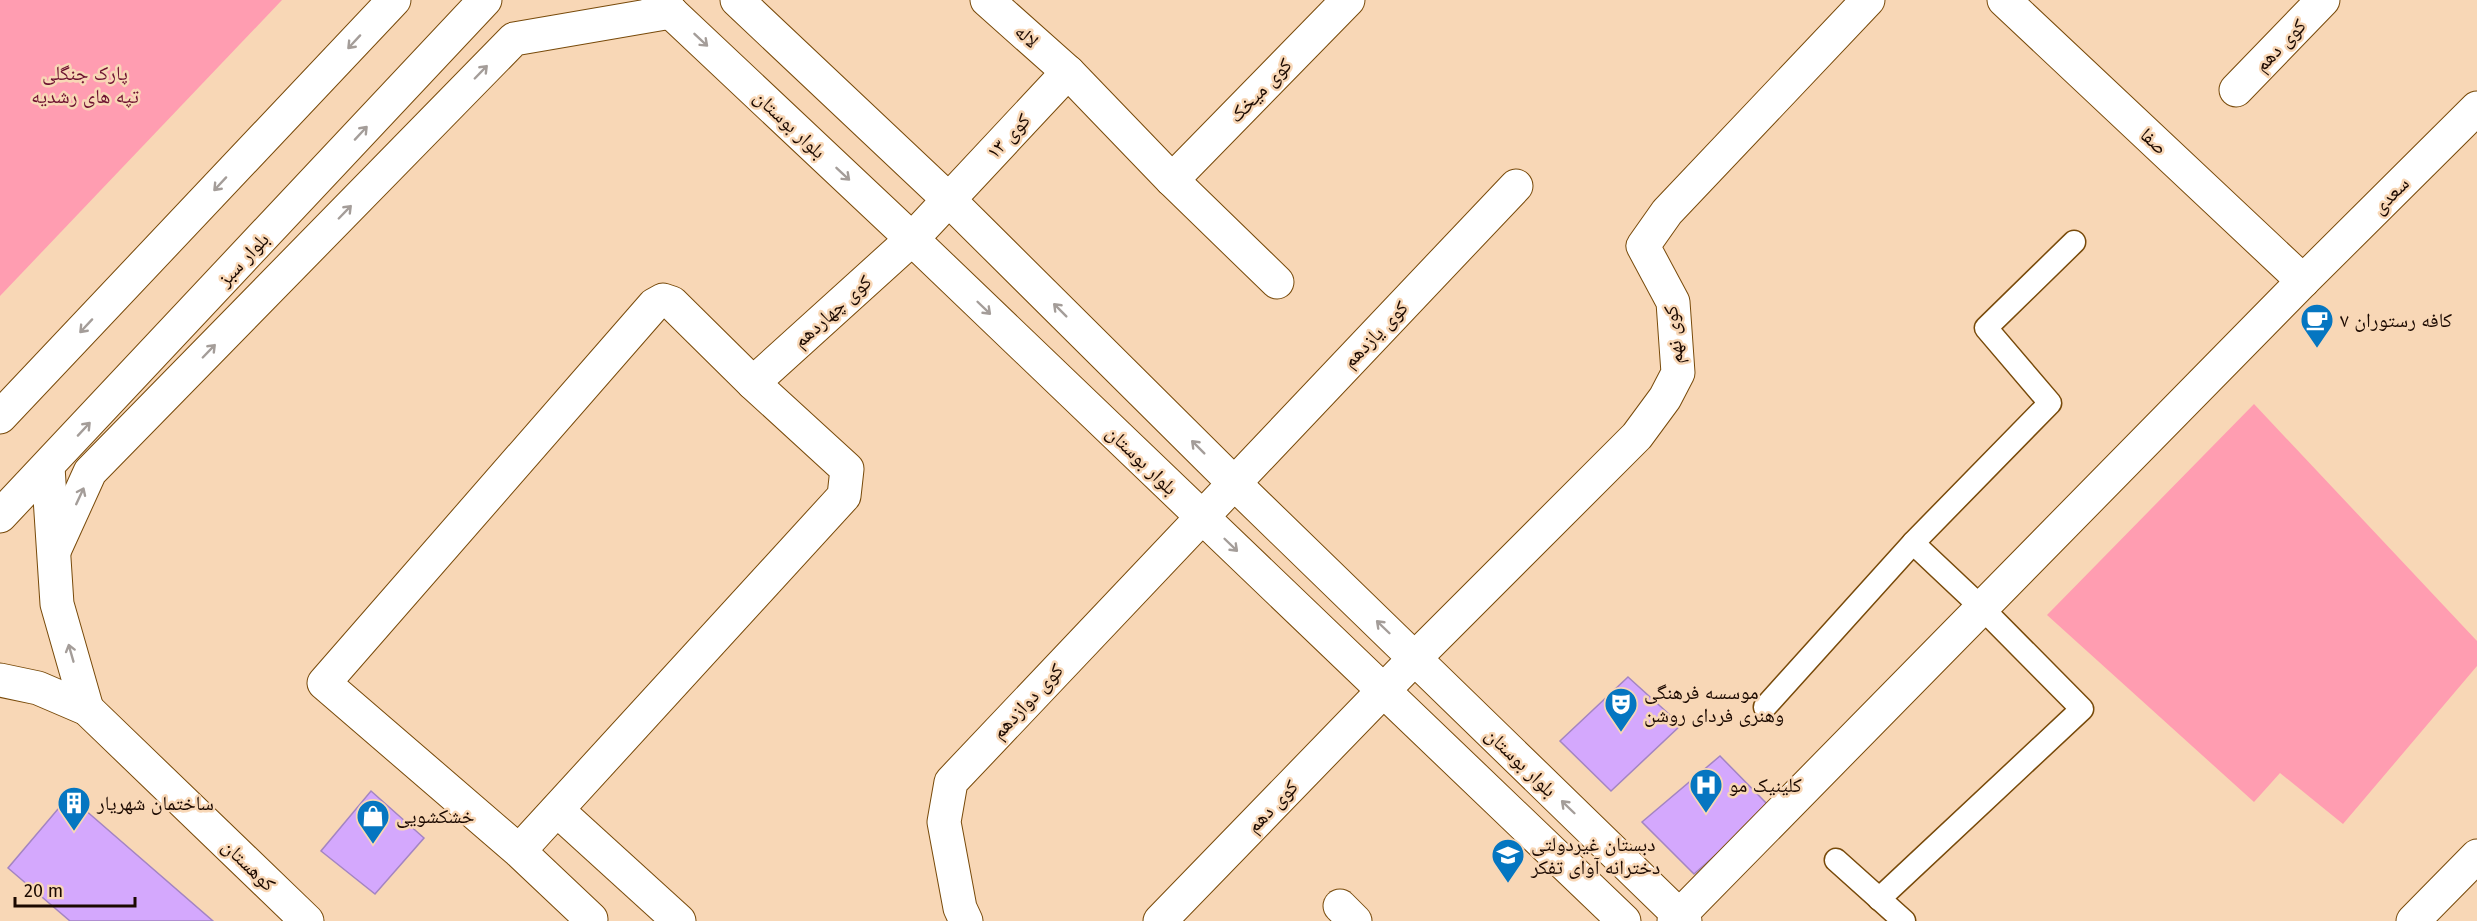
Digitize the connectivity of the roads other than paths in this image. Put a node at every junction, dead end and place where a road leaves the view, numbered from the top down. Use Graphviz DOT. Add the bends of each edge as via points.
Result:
graph roads {
  1 [pos="394,0"];
  2 [pos="485,0"];
  3 [pos="987,0"];
  4 [pos="1348,0"];
  5 [pos="1868,0"];
  6 [pos="2004,0"];
  7 [pos="2323,0"];
  8 [pos="741,2"];
  9 [pos="665,6"];
  10 [pos="1068,72"];
  11 [pos="2236,90"];
  12 [pos="2477,108"];
  13 [pos="1172,180"];
  14 [pos="1516,186"];
  15 [pos="948,199"];
  16 [pos="912,239"];
  17 [pos="2074,242"];
  18 [pos="2303,281"];
  19 [pos="1278,282"];
  20 [pos="753,383"];
  21 [pos="0,417"];
  22 [pos="48,467"];
  23 [pos="1234,483"];
  24 [pos="0,516"];
  25 [pos="1201,517"];
  26 [pos="1913,543"];
  27 [pos="55,549"];
  28 [pos="1982,608"];
  29 [pos="1415,658"];
  30 [pos="0,680"];
  31 [pos="1385,692"];
  32 [pos="1765,707"];
  33 [pos="87,709"];
  34 [pos="557,810"];
  35 [pos="519,851"];
  36 [pos="2477,856"];
  37 [pos="1836,860"];
  38 [pos="1879,899"];
  39 [pos="1680,919"];
  40 [pos="307,921"];
  41 [pos="588,921"];
  42 [pos="679,921"];
  43 [pos="966,921"];
  44 [pos="1160,921"];
  45 [pos="1624,921"];
  46 [pos="1904,921"];
  47 [pos="2413,921"];
  1 -- 21 [label="street, one-way"];
  22 -- 2 [label="street, بلوار سبز, one-way"];
  3 -- 10 [label="street, لاله"];
  4 -- 13 [label="street, کوی میخک"];
  5 -- 29 [label="street, کوی نهم" via="1667,212 1643,246 1673,303 1678,373 1665,398 1637,436"];
  6 -- 18 [label="street, صفا"];
  7 -- 11 [label="street, کوی دهم"];
  8 -- 15 [label="street, بلوار بوستان"];
  9 -- 16 [label="street, بلوار بوستان, one-way"];
  27 -- 9 [label="street, one-way" via="90,472 514,39"];
  10 -- 13 [label="street"];
  10 -- 15 [label="street, کوی ۱۳"];
  12 -- 18 [label="street, سعدی"];
  13 -- 19 [label="street"];
  14 -- 23 [label="street, کوی یازدهم"];
  15 -- 16 [label="street, کوی ۱۳"];
  23 -- 15 [label="street, بلوار بوستان, one-way"];
  16 -- 20 [label="street, کوی چهاردهم"];
  16 -- 25 [label="street, بلوار بوستان, one-way"];
  17 -- 26 [label="lane" via="1986,328 2050,403"];
  18 -- 28 [label="street, سعدی"];
  20 -- 34 [label="street" via="847,469 844,496"];
  20 -- 35 [label="street" via="672,303 663,300 654,305 324,683"];
  22 -- 24 [label="street, بلوار سبز"];
  22 -- 27 [label="street"];
  23 -- 25 [label="street, کوی یازدهم"];
  29 -- 23 [label="street, بلوار بوستان, one-way"];
  25 -- 31 [label="street, بلوار بوستان, one-way"];
  25 -- 43 [label="street, کوی دوازدهم" via="951,782 944,822 960,908"];
  26 -- 28 [label="lane"];
  26 -- 32 [label="lane"];
  33 -- 27 [label="street, one-way" via="57,604"];
  28 -- 38 [label="lane" via="2082,709"];
  28 -- 39 [label="street, سعدی"];
  29 -- 31 [label="street, کوی دهم"];
  39 -- 29 [label="street, بلوار بوستان, one-way"];
  30 -- 33 [label="street" via="38,688"];
  31 -- 44 [label="street, کوی دهم"];
  31 -- 45 [label="street, بلوار بوستان"];
  33 -- 40 [label="street, کوهستان"];
  34 -- 35 [label="street"];
  34 -- 42 [label="street"];
  35 -- 41 [label="street" via="591,919"];
  36 -- 47 [label="street"];
  37 -- 38 [label="lane"];
  38 -- 46 [label="lane"];
}
